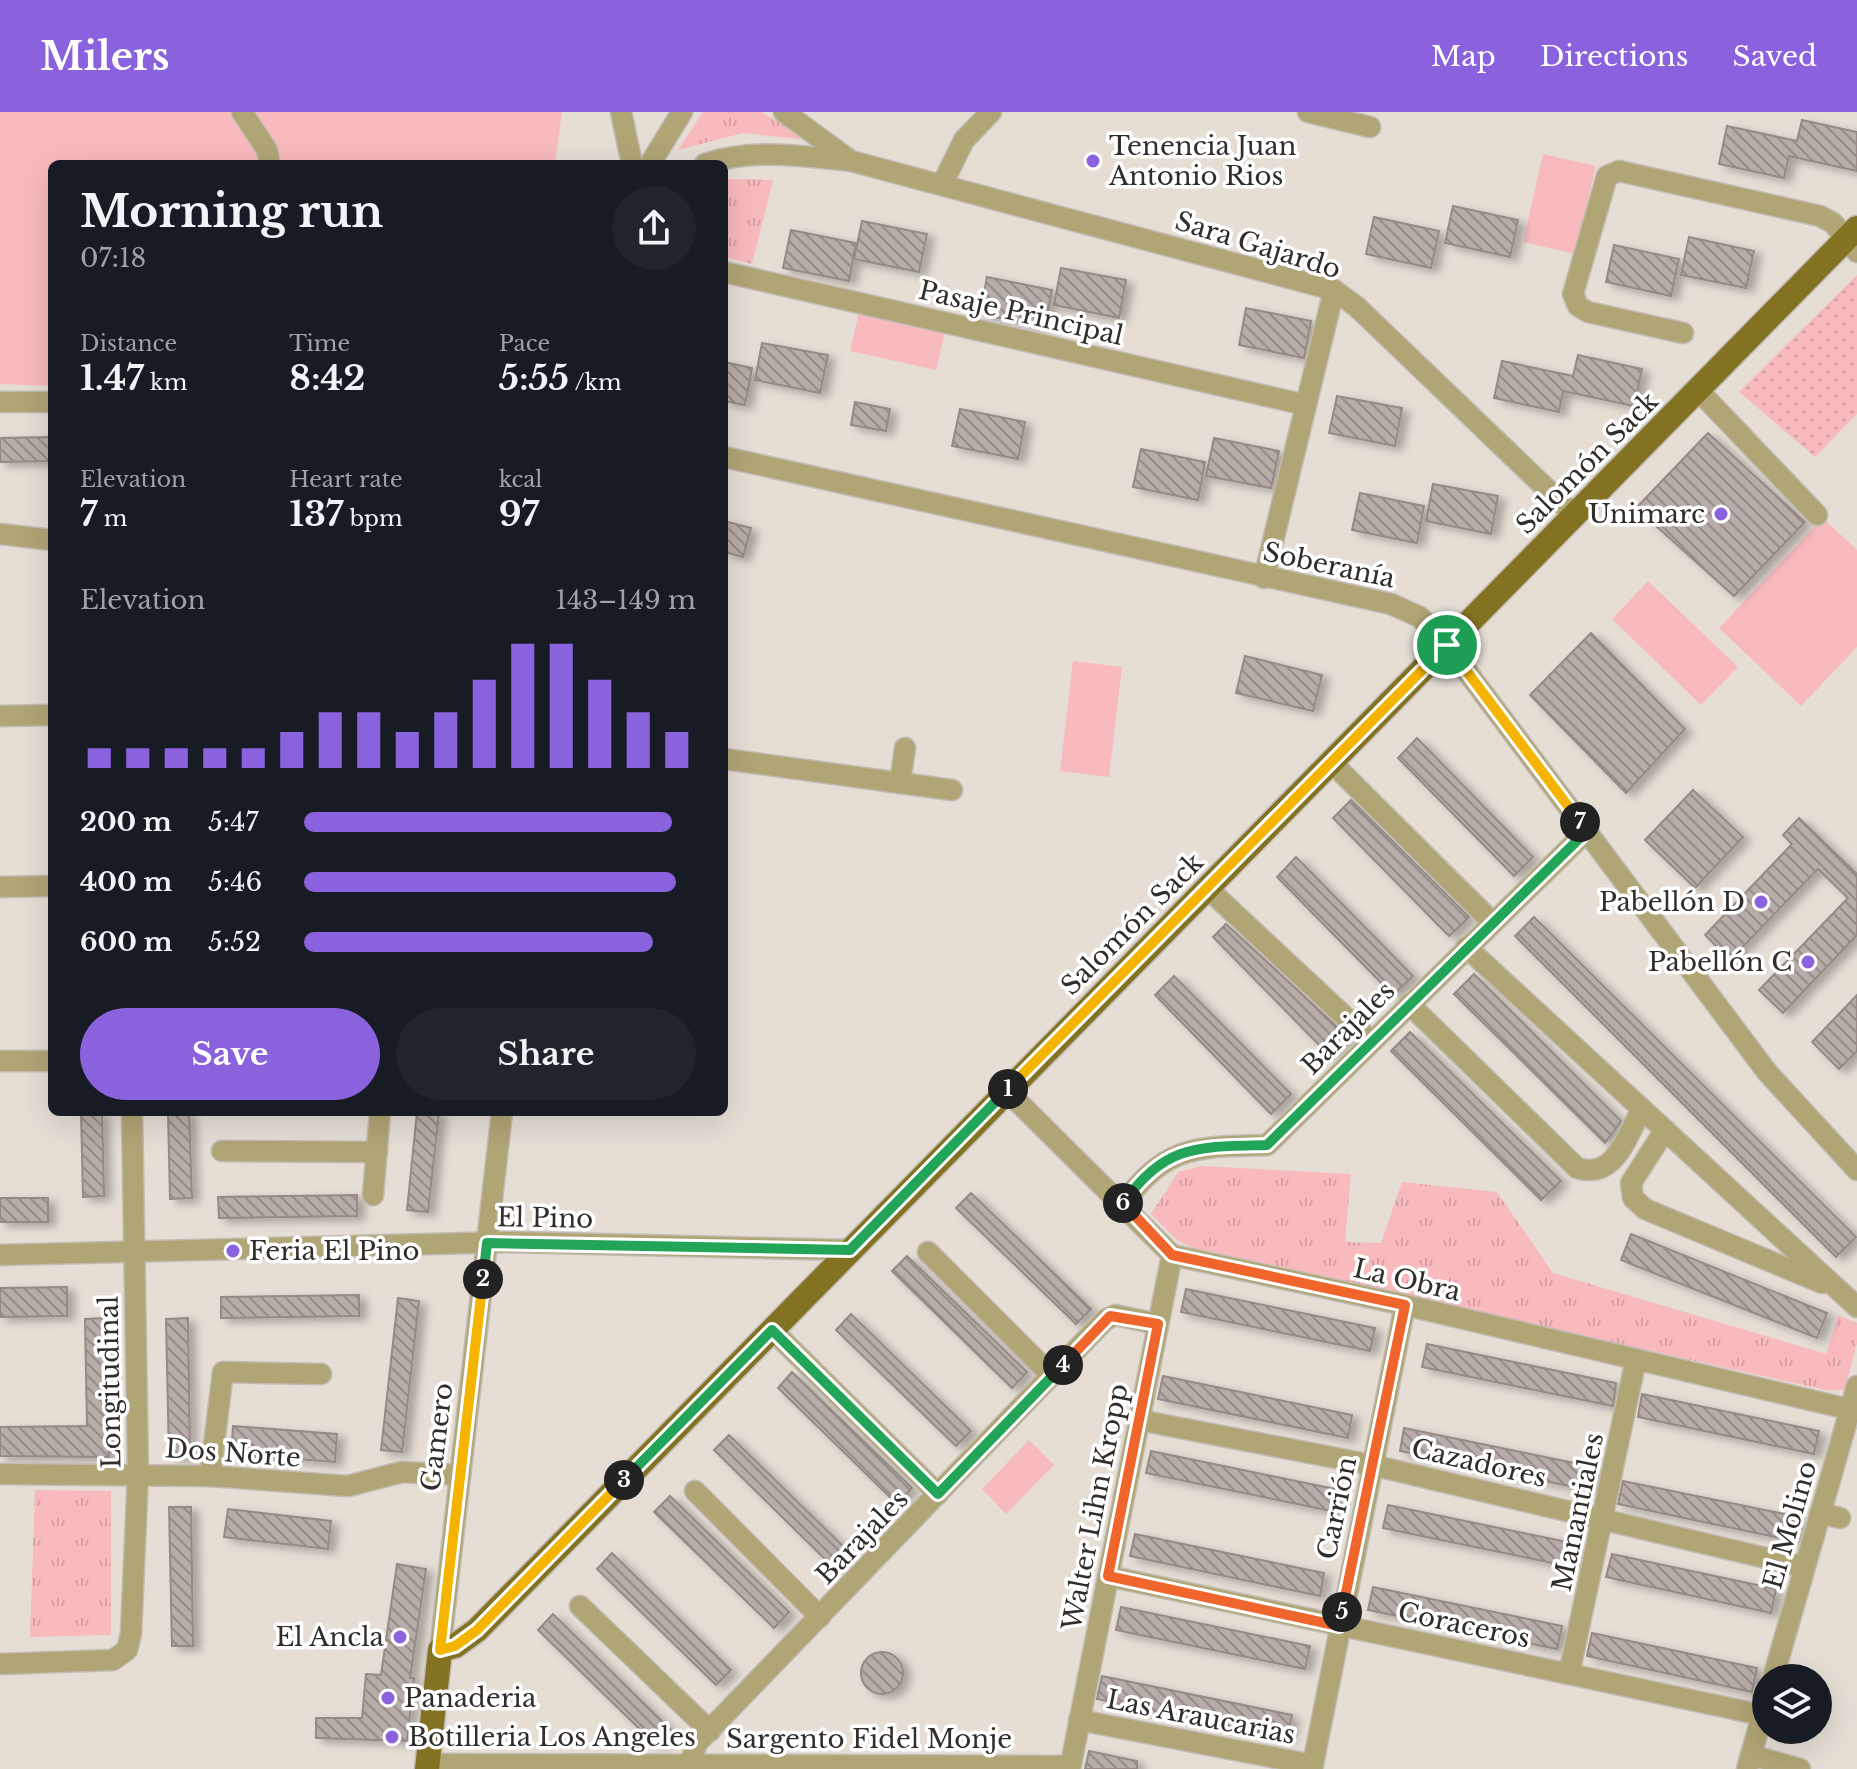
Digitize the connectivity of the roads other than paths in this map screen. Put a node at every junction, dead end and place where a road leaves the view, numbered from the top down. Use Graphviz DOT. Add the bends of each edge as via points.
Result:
graph roads {
  1 [pos="242,112"];
  2 [pos="621,112"];
  3 [pos="682,112"];
  4 [pos="784,112"];
  5 [pos="991,112"];
  6 [pos="1308,112"];
  7 [pos="1370,127"];
  8 [pos="269,160"];
  9 [pos="631,160"];
  10 [pos="652,160"];
  11 [pos="716,160"];
  12 [pos="851,161"];
  13 [pos="942,185"];
  14 [pos="1853,240"];
  15 [pos="728,273"];
  16 [pos="1334,290"];
  17 [pos="1683,333"];
  18 [pos="1698,390"];
  19 [pos="0,402"];
  20 [pos="48,402"];
  21 [pos="1306,405"];
  22 [pos="728,458"];
  23 [pos="1574,515"];
  24 [pos="1817,515"];
  25 [pos="0,534"];
  26 [pos="48,540"];
  27 [pos="1264,578"];
  28 [pos="1447,645"];
  29 [pos="48,715"];
  30 [pos="0,716"];
  31 [pos="905,748"];
  32 [pos="728,760"];
  33 [pos="1331,762"];
  34 [pos="900,783"];
  35 [pos="952,790"];
  36 [pos="1587,831"];
  37 [pos="48,886"];
  38 [pos="0,887"];
  39 [pos="1207,888"];
  40 [pos="1492,922"];
  41 [pos="1466,947"];
  42 [pos="1409,1004"];
  43 [pos="1371,1041"];
  44 [pos="0,1061"];
  45 [pos="48,1061"];
  46 [pos="1007,1091"];
  47 [pos="1642,1109"];
  48 [pos="132,1116"];
  49 [pos="380,1116"];
  50 [pos="502,1116"];
  51 [pos="1665,1130"];
  52 [pos="222,1151"];
  53 [pos="377,1152"];
  54 [pos="1857,1170"];
  55 [pos="373,1195"];
  56 [pos="1122,1205"];
  57 [pos="487,1243"];
  58 [pos="850,1250"];
  59 [pos="135,1252"];
  60 [pos="928,1252"];
  61 [pos="0,1255"];
  62 [pos="1172,1255"];
  63 [pos="1837,1289"];
  64 [pos="1405,1305"];
  65 [pos="1857,1307"];
  66 [pos="1158,1324"];
  67 [pos="772,1330"];
  68 [pos="1636,1359"];
  69 [pos="321,1374"];
  70 [pos="1052,1376"];
  71 [pos="1857,1386"];
  72 [pos="1853,1410"];
  73 [pos="1139,1420"];
  74 [pos="1372,1465"];
  75 [pos="138,1473"];
  76 [pos="0,1474"];
  77 [pos="460,1475"];
  78 [pos="210,1476"];
  79 [pos="695,1491"];
  80 [pos="938,1494"];
  81 [pos="1604,1518"];
  82 [pos="1804,1567"];
  83 [pos="1108,1576"];
  84 [pos="580,1606"];
  85 [pos="820,1617"];
  86 [pos="1339,1626"];
  87 [pos="440,1650"];
  88 [pos="0,1664"];
  89 [pos="1777,1664"];
  90 [pos="1569,1674"];
  91 [pos="1752,1706"];
  92 [pos="1079,1720"];
  93 [pos="710,1731"];
  94 [pos="1749,1762"];
  95 [pos="690,1764"];
  96 [pos="427,1766"];
  97 [pos="792,1766"];
  98 [pos="1313,1767"];
  99 [pos="1070,1768"];
  100 [pos="1800,1769"];
  1 -- 8 [label="street"];
  2 -- 9 [label="street"];
  3 -- 10 [label="street"];
  4 -- 12 [label="street, Sara Gajardo"];
  5 -- 13 [label="street" via="964,140"];
  6 -- 7 [label="street"];
  11 -- 12 [label="street, Sara Gajardo" via="769,153"];
  12 -- 13 [label="street, Sara Gajardo"];
  13 -- 16 [label="street, Sara Gajardo"];
  14 -- 17 [label="street" via="1820,216 1619,171 1607,176 1573,294 1578,306"];
  14 -- 18 [label="main road, Salomón Sack"];
  15 -- 21 [label="street, Pasaje Principal"];
  16 -- 21 [label="street"];
  16 -- 23 [label="street, Sara Gajardo"];
  18 -- 23 [label="main road, Salomón Sack"];
  18 -- 24 [label="street"];
  19 -- 20 [label="street"];
  21 -- 27 [label="street"];
  22 -- 27 [label="street, Soberanía"];
  23 -- 28 [label="main road, Salomón Sack"];
  25 -- 26 [label="street"];
  27 -- 28 [label="street, Soberanía" via="1403,608 1426,622"];
  28 -- 33 [label="main road, Salomón Sack"];
  28 -- 36 [label="street, Soberanía"];
  29 -- 30 [label="street"];
  31 -- 34 [label="street"];
  32 -- 34 [label="street"];
  33 -- 39 [label="main road, Salomón Sack"];
  33 -- 40 [label="street"];
  34 -- 35 [label="street"];
  36 -- 40 [label="street, Barajales"];
  36 -- 54 [label="street, Soberanía" via="1767,1072"];
  37 -- 38 [label="street"];
  39 -- 43 [label="street"];
  39 -- 46 [label="main road, Salomón Sack"];
  40 -- 41 [label="street, Barajales"];
  41 -- 42 [label="street, Barajales"];
  41 -- 47 [label="street"];
  42 -- 43 [label="street, Barajales"];
  42 -- 47 [label="street" via="1577,1168 1593,1173 1608,1168"];
  43 -- 56 [label="street, Barajales" via="1267,1145 1176,1153 1143,1176"];
  44 -- 45 [label="street"];
  46 -- 56 [label="street"];
  46 -- 58 [label="main road, Salomón Sack"];
  47 -- 51 [label="street"];
  48 -- 59 [label="street, Longitudinal"];
  49 -- 53 [label="street"];
  50 -- 57 [label="street, Gamero"];
  51 -- 63 [label="street"];
  51 -- 63 [label="street" via="1631,1183 1633,1198 1645,1209"];
  52 -- 53 [label="street"];
  53 -- 55 [label="street"];
  56 -- 62 [label="street"];
  57 -- 58 [label="street, El Pino"];
  57 -- 59 [label="street, El Pino"];
  57 -- 77 [label="street, Gamero"];
  58 -- 67 [label="main road, Salomón Sack"];
  59 -- 61 [label="street, El Pino"];
  59 -- 75 [label="street, Longitudinal"];
  60 -- 70 [label="street"];
  62 -- 64 [label="street, La Obra"];
  62 -- 66 [label="street, Walter Lihn Kropp"];
  63 -- 65 [label="street"];
  64 -- 68 [label="street, La Obra"];
  64 -- 74 [label="street, Carrión"];
  66 -- 70 [label="street, Barajales" via="1110,1316"];
  66 -- 73 [label="street, Walter Lihn Kropp"];
  67 -- 80 [label="street"];
  67 -- 87 [label="main road, Salomón Sack" via="477,1630"];
  68 -- 72 [label="street, La Obra"];
  68 -- 81 [label="street, Manantiales"];
  69 -- 78 [label="street" via="223,1372"];
  70 -- 80 [label="street, Barajales"];
  71 -- 72 [label="street, El Molino"];
  72 -- 82 [label="street, El Molino" via="1830,1516"];
  73 -- 74 [label="street, Cazadores"];
  73 -- 83 [label="street, Walter Lihn Kropp"];
  74 -- 81 [label="street, Cazadores"];
  74 -- 86 [label="street, Carrión"];
  75 -- 76 [label="street, Dos Norte"];
  75 -- 78 [label="street, Dos Norte"];
  75 -- 88 [label="street, Longitudinal" via="127,1650 113,1660"];
  77 -- 78 [label="street, Dos Norte" via="402,1472 348,1486"];
  77 -- 87 [label="street, Gamero"];
  79 -- 85 [label="street"];
  80 -- 85 [label="street, Barajales"];
  81 -- 82 [label="street, Cazadores"];
  81 -- 90 [label="street, Manantiales"];
  82 -- 89 [label="street, El Molino"];
  83 -- 86 [label="street, Coraceros"];
  83 -- 92 [label="street, Walter Lihn Kropp"];
  84 -- 93 [label="street"];
  85 -- 93 [label="street, Barajales"];
  86 -- 90 [label="street, Coraceros"];
  86 -- 98 [label="street, Carrión"];
  87 -- 96 [label="main road, Gamero"];
  90 -- 91 [label="street, Coraceros"];
  92 -- 98 [label="street, Las Araucarias"];
  92 -- 99 [label="street, Walter Lihn Kropp"];
  93 -- 95 [label="street, Barajales" via="697,1743"];
  94 -- 100 [label="street"];
  95 -- 96 [label="street, Sargento Fidel Monje"];
  95 -- 97 [label="street, Sargento Fidel Monje"];
  97 -- 99 [label="street, Sargento Fidel Monje"];
}
